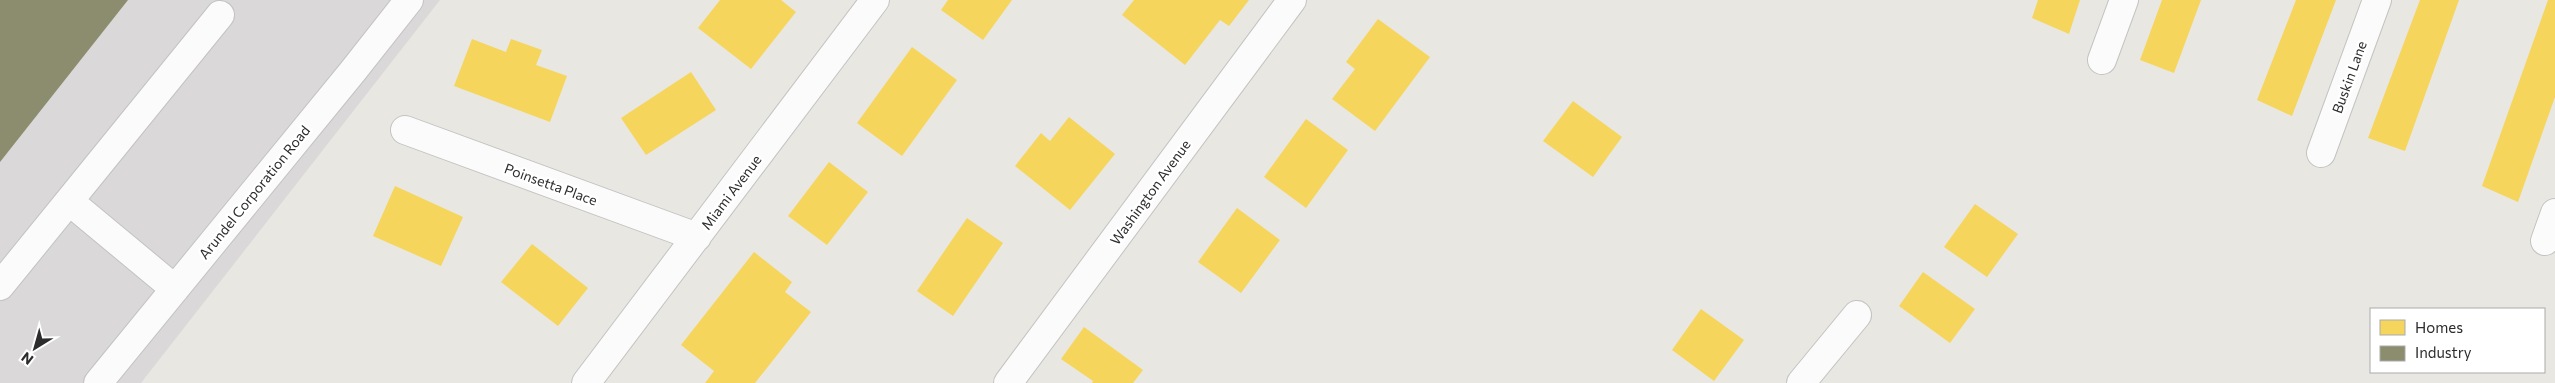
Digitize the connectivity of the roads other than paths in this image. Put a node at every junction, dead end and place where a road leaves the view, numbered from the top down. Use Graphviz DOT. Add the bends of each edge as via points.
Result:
graph roads {
  1 [pos="409,0"];
  2 [pos="875,0"];
  3 [pos="1292,0"];
  4 [pos="2124,0"];
  5 [pos="2377,0"];
  6 [pos="220,15"];
  7 [pos="2102,60"];
  8 [pos="406,130"];
  9 [pos="2320,153"];
  10 [pos="69,202"];
  11 [pos="2555,213"];
  12 [pos="697,237"];
  13 [pos="2545,241"];
  14 [pos="0,286"];
  15 [pos="175,289"];
  16 [pos="1857,315"];
  17 [pos="98,383"];
  18 [pos="586,383"];
  19 [pos="1008,383"];
  20 [pos="1801,383"];
  1 -- 15 [label="street, Arundel Corporation Road"];
  2 -- 12 [label="street, Miami Avenue"];
  3 -- 19 [label="street, Washington Avenue"];
  4 -- 7 [label="street"];
  5 -- 9 [label="street, Buskin Lane"];
  6 -- 10 [label="street"];
  8 -- 12 [label="street, Poinsetta Place"];
  10 -- 14 [label="street"];
  10 -- 15 [label="street"];
  11 -- 13 [label="street"];
  12 -- 18 [label="street, Miami Avenue"];
  15 -- 17 [label="street, Arundel Corporation Road"];
  16 -- 20 [label="street"];
}
